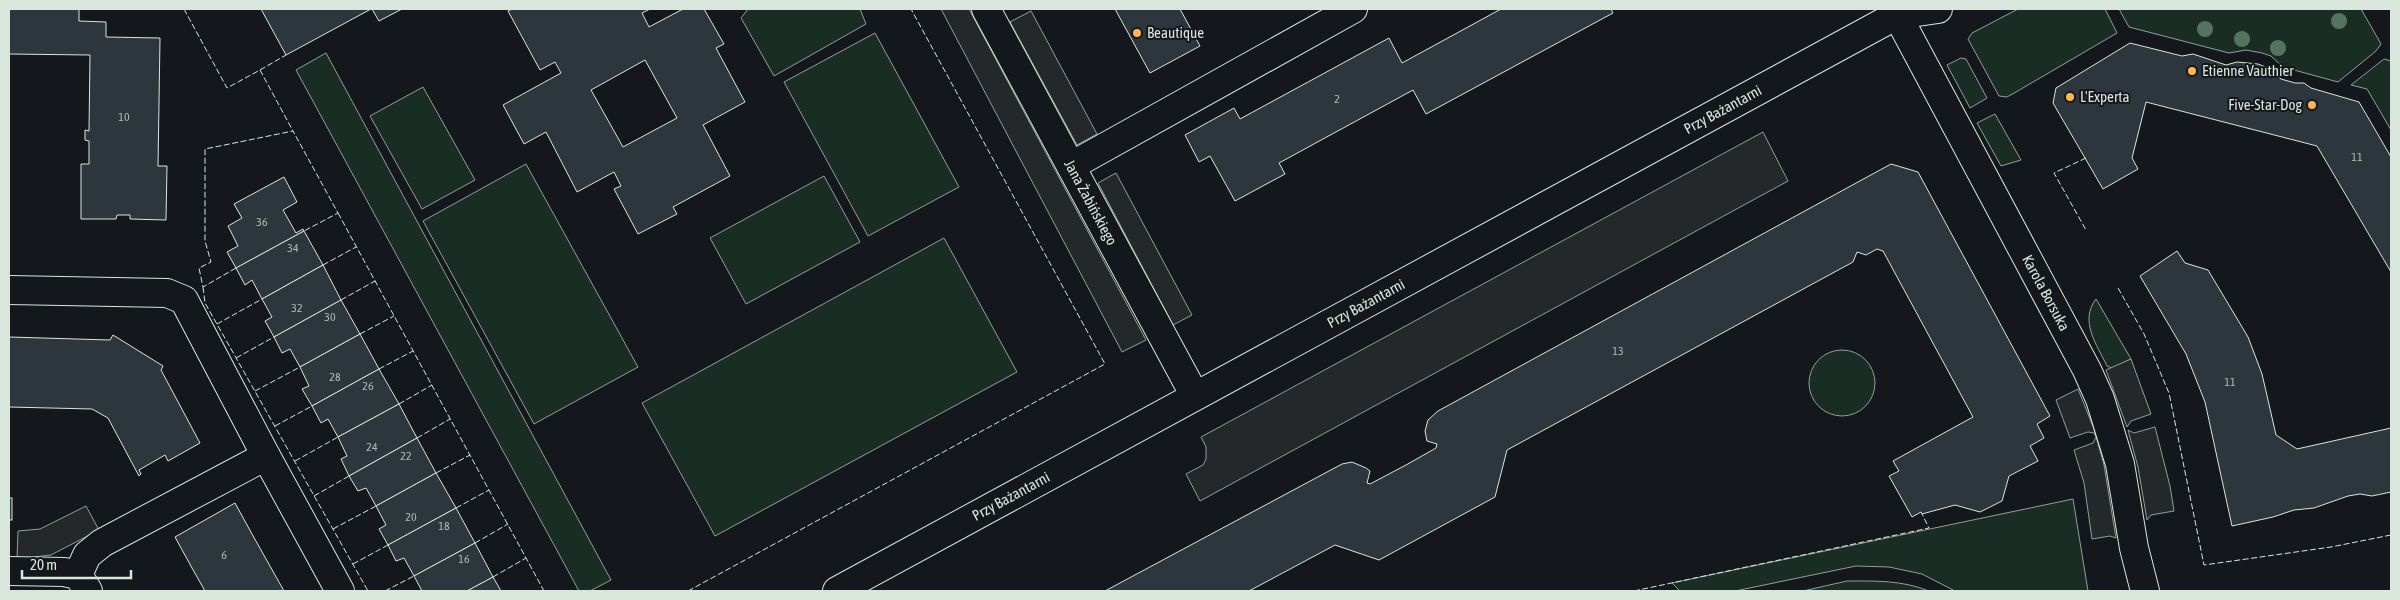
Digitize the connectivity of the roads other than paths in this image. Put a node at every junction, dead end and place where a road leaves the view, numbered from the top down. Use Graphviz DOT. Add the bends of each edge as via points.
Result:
graph roads {
  1 [pos="986,9"];
  2 [pos="1353,9"];
  3 [pos="1938,9"];
  4 [pos="1898,11"];
  5 [pos="1071,166"];
  6 [pos="9,290"];
  7 [pos="1195,396"];
  8 [pos="266,456"];
  9 [pos="9,570"];
  10 [pos="83,583"];
  11 [pos="340,591"];
  12 [pos="837,591"];
  13 [pos="2145,591"];
  1 -- 5 [label="street, Jana Żabińskiego"];
  2 -- 5 [label="street"];
  3 -- 4 [label="street, Przy Bażantarni"];
  4 -- 7 [label="street, Przy Bażantarni"];
  4 -- 13 [label="street, Karola Borsuka" via="2088,370 2120,464"];
  5 -- 7 [label="street, Jana Żabińskiego"];
  6 -- 8 [label="street" via="167,293 184,300"];
  7 -- 12 [label="street, Przy Bażantarni"];
  8 -- 10 [label="street" via="102,543 87,555"];
  8 -- 11 [label="street"];
  9 -- 10 [label="street" via="64,572"];
}
